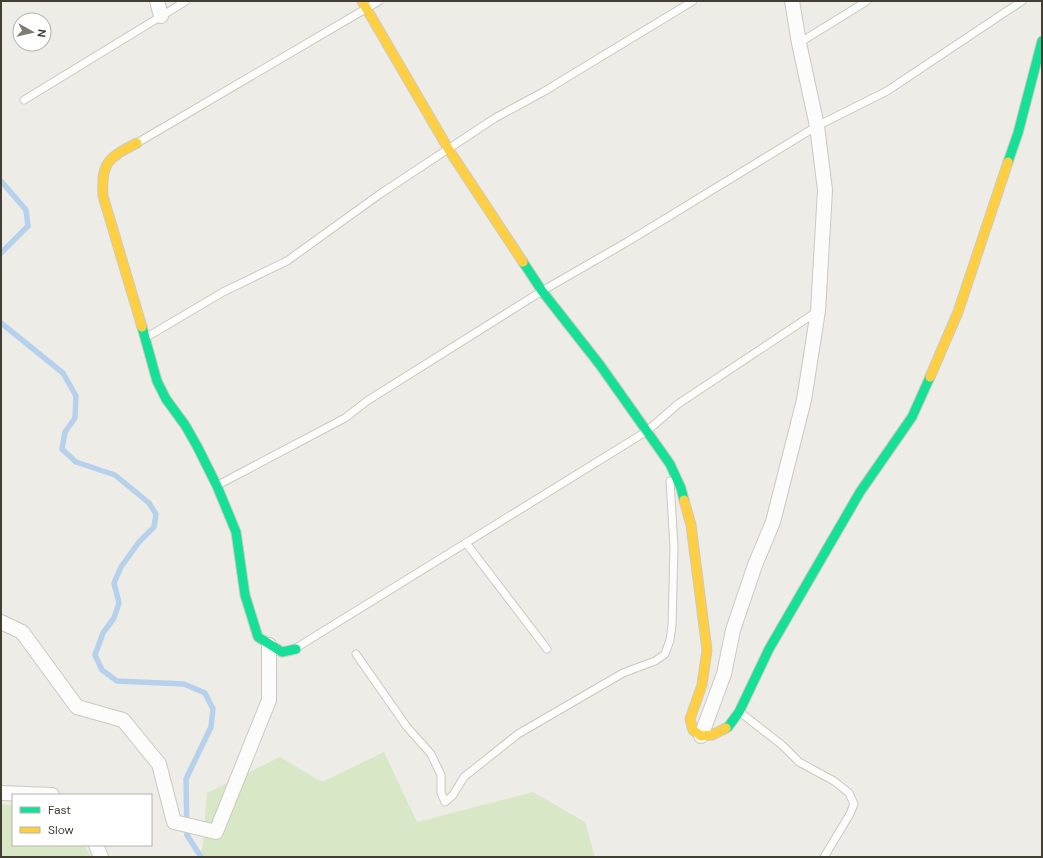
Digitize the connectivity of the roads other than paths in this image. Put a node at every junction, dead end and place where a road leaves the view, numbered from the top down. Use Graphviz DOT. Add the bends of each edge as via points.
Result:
graph roads {
  1 [pos="157,1"];
  2 [pos="186,1"];
  3 [pos="379,1"];
  4 [pos="693,1"];
  5 [pos="792,1"];
  6 [pos="867,1"];
  7 [pos="1022,1"];
  8 [pos="364,5"];
  9 [pos="161,16"];
  10 [pos="1042,41"];
  11 [pos="799,43"];
  12 [pos="24,100"];
  13 [pos="817,126"];
  14 [pos="137,143"];
  15 [pos="449,150"];
  16 [pos="542,291"];
  17 [pos="818,311"];
  18 [pos="145,338"];
  19 [pos="647,431"];
  20 [pos="670,464"];
  21 [pos="217,486"];
  22 [pos="466,543"];
  23 [pos="1,622"];
  24 [pos="269,645"];
  25 [pos="296,649"];
  26 [pos="547,650"];
  27 [pos="356,654"];
  28 [pos="739,712"];
  29 [pos="701,736"];
  30 [pos="1,793"];
  31 [pos="26,794"];
  32 [pos="96,846"];
  33 [pos="101,857"];
  34 [pos="824,857"];
  1 -- 9 [label="street"];
  2 -- 9 [label="lane"];
  3 -- 8 [label="lane"];
  4 -- 15 [label="lane" via="543,92 495,118"];
  5 -- 11 [label="street"];
  6 -- 11 [label="lane"];
  7 -- 13 [label="lane" via="887,91"];
  8 -- 14 [label="lane"];
  8 -- 15 [label="street"];
  9 -- 12 [label="lane"];
  10 -- 28 [label="street" via="1018,133 958,312 912,417 860,492 769,648"];
  11 -- 13 [label="street"];
  13 -- 16 [label="lane"];
  13 -- 17 [label="street" via="825,190"];
  14 -- 18 [label="street" via="115,154 105,165 102,180 103,196"];
  15 -- 16 [label="street"];
  15 -- 18 [label="lane" via="380,194 287,261 223,292"];
  16 -- 19 [label="street"];
  16 -- 21 [label="lane" via="345,418"];
  17 -- 19 [label="lane" via="678,404"];
  17 -- 29 [label="street" via="804,400 773,522 752,572 733,630 724,674"];
  18 -- 21 [label="street" via="156,381 185,425"];
  19 -- 20 [label="street"];
  19 -- 22 [label="lane"];
  20 -- 27 [label="lane" via="674,555 672,625 670,640 664,654 655,661 623,673 518,734 464,777 453,795 445,802 441,793 441,774 431,754 407,727"];
  20 -- 29 [label="street" via="681,488 690,525 707,650 702,685 690,719 693,730"];
  21 -- 24 [label="street" via="236,532 245,595 258,637"];
  22 -- 25 [label="lane"];
  22 -- 26 [label="lane"];
  23 -- 24 [label="street" via="22,632 77,707 123,720 159,764 174,822 216,832 269,700"];
  24 -- 25 [label="street" via="282,652"];
  28 -- 29 [label="street" via="728,727 712,735"];
  28 -- 34 [label="lane" via="782,745 799,762 834,781 849,793 854,804"];
  30 -- 31 [label="street"];
  32 -- 33 [label="street"];
}
